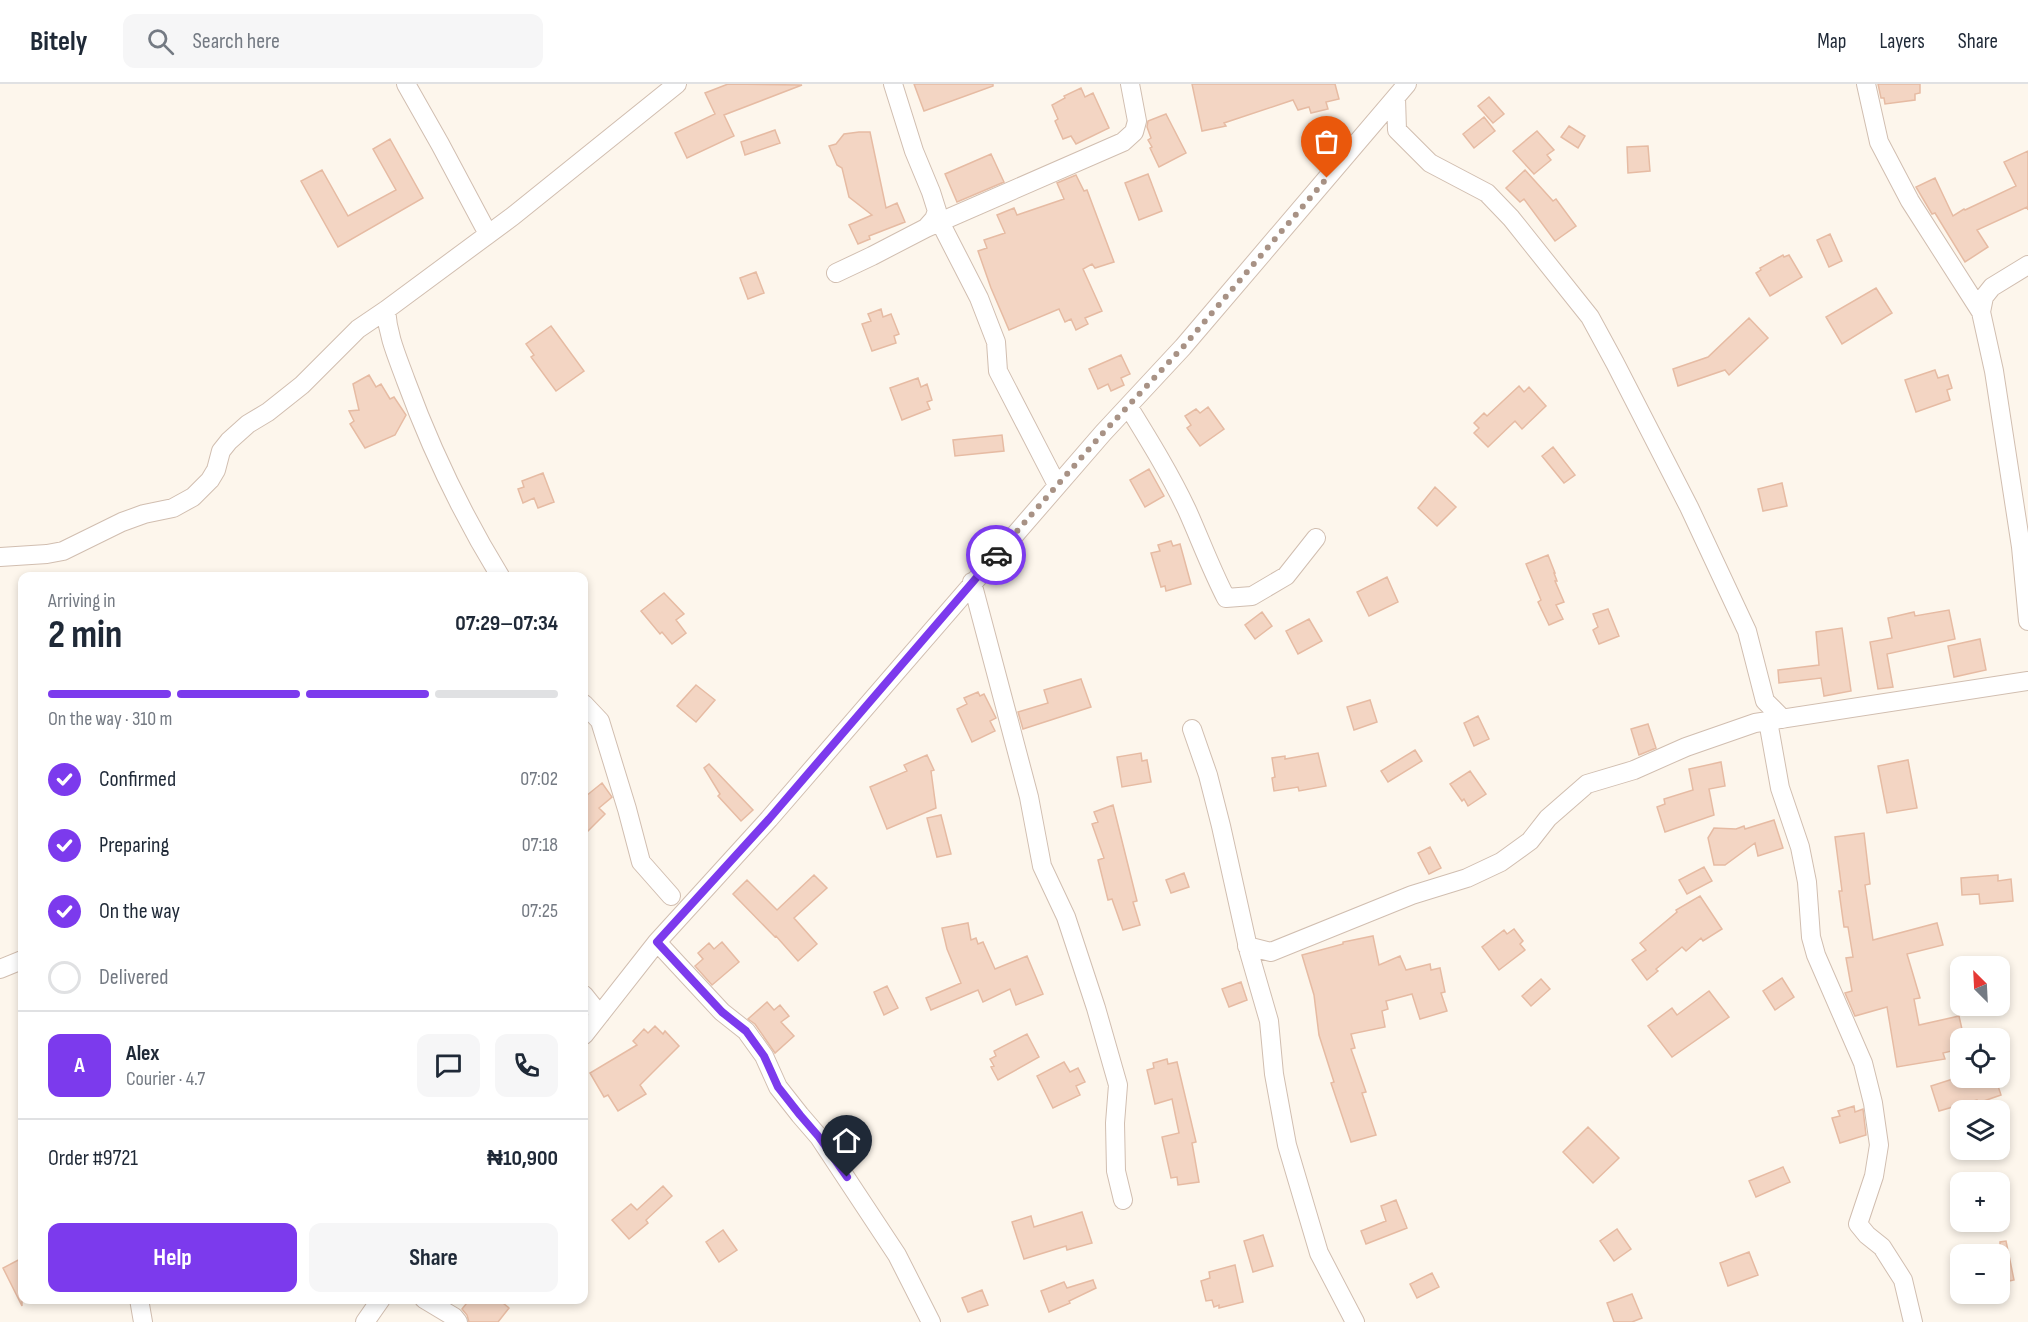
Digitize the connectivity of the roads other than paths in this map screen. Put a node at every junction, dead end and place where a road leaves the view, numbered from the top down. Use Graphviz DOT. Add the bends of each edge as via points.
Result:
graph roads {
  1 [pos="406,84"];
  2 [pos="677,84"];
  3 [pos="893,84"];
  4 [pos="1130,84"];
  5 [pos="1866,84"];
  6 [pos="1402,91"];
  7 [pos="1369,129"];
  8 [pos="1397,130"];
  9 [pos="934,220"];
  10 [pos="488,234"];
  11 [pos="2028,265"];
  12 [pos="836,273"];
  13 [pos="1961,283"];
  14 [pos="1987,292"];
  15 [pos="1981,312"];
  16 [pos="381,314"];
  17 [pos="1128,406"];
  18 [pos="1044,459"];
  19 [pos="1075,464"];
  20 [pos="1057,485"];
  21 [pos="1316,538"];
  22 [pos="0,557"];
  23 [pos="498,572"];
  24 [pos="972,582"];
  25 [pos="2028,615"];
  26 [pos="2028,681"];
  27 [pos="588,708"];
  28 [pos="1769,721"];
  29 [pos="1192,729"];
  30 [pos="671,896"];
  31 [pos="657,942"];
  32 [pos="1247,946"];
  33 [pos="1271,952"];
  34 [pos="18,962"];
  35 [pos="0,969"];
  36 [pos="1254,969"];
  37 [pos="588,1000"];
  38 [pos="600,1015"];
  39 [pos="588,1030"];
  40 [pos="1123,1200"];
  41 [pos="140,1304"];
  42 [pos="378,1304"];
  43 [pos="432,1304"];
  44 [pos="143,1322"];
  45 [pos="365,1322"];
  46 [pos="458,1322"];
  47 [pos="930,1322"];
  48 [pos="1355,1322"];
  49 [pos="1913,1322"];
  1 -- 10 [label="street"];
  2 -- 10 [label="street"];
  3 -- 9 [label="street" via="931,192"];
  4 -- 9 [label="street" via="1137,121 1134,132 1123,142"];
  5 -- 13 [label="street" via="1879,142"];
  6 -- 7 [label="street"];
  6 -- 8 [label="street"];
  7 -- 8 [label="street"];
  7 -- 17 [label="street"];
  8 -- 28 [label="street" via="1430,164 1487,193 1590,317 1689,507 1747,631"];
  9 -- 12 [label="street"];
  9 -- 18 [label="street" via="983,309 996,342 999,371"];
  10 -- 16 [label="street"];
  11 -- 14 [label="street"];
  13 -- 14 [label="street"];
  13 -- 15 [label="street"];
  14 -- 15 [label="street"];
  15 -- 25 [label="street" via="1994,371"];
  16 -- 22 [label="street" via="339,346 302,385 229,441 210,480 183,504 122,522 63,551"];
  16 -- 23 [label="street" via="433,450"];
  17 -- 19 [label="street"];
  17 -- 21 [label="street" via="1156,451 1226,598 1252,596 1286,576"];
  18 -- 19 [label="street" via="1059,467"];
  18 -- 20 [label="street"];
  19 -- 20 [label="street"];
  20 -- 24 [label="street"];
  24 -- 31 [label="street" via="769,819"];
  24 -- 40 [label="street" via="1029,797 1042,866 1066,917 1118,1084 1116,1171"];
  26 -- 28 [label="street"];
  27 -- 30 [label="street" via="600,721 641,862"];
  28 -- 33 [label="street" via="1587,784 1548,818 1530,841 1501,862"];
  28 -- 49 [label="street" via="1780,788 1807,882 1811,937 1863,1064 1873,1102 1879,1145 1874,1176 1858,1224 1882,1246 1903,1280"];
  29 -- 32 [label="street" via="1221,826"];
  31 -- 38 [label="street"];
  31 -- 47 [label="street" via="752,1039 778,1087 819,1137 897,1255"];
  32 -- 33 [label="street"];
  32 -- 36 [label="street"];
  33 -- 36 [label="street"];
  34 -- 35 [label="street"];
  36 -- 48 [label="street" via="1269,1021 1287,1145 1319,1253"];
  37 -- 38 [label="street"];
  38 -- 39 [label="street"];
  41 -- 44 [label="street"];
  42 -- 45 [label="street"];
  43 -- 46 [label="street"];
}
